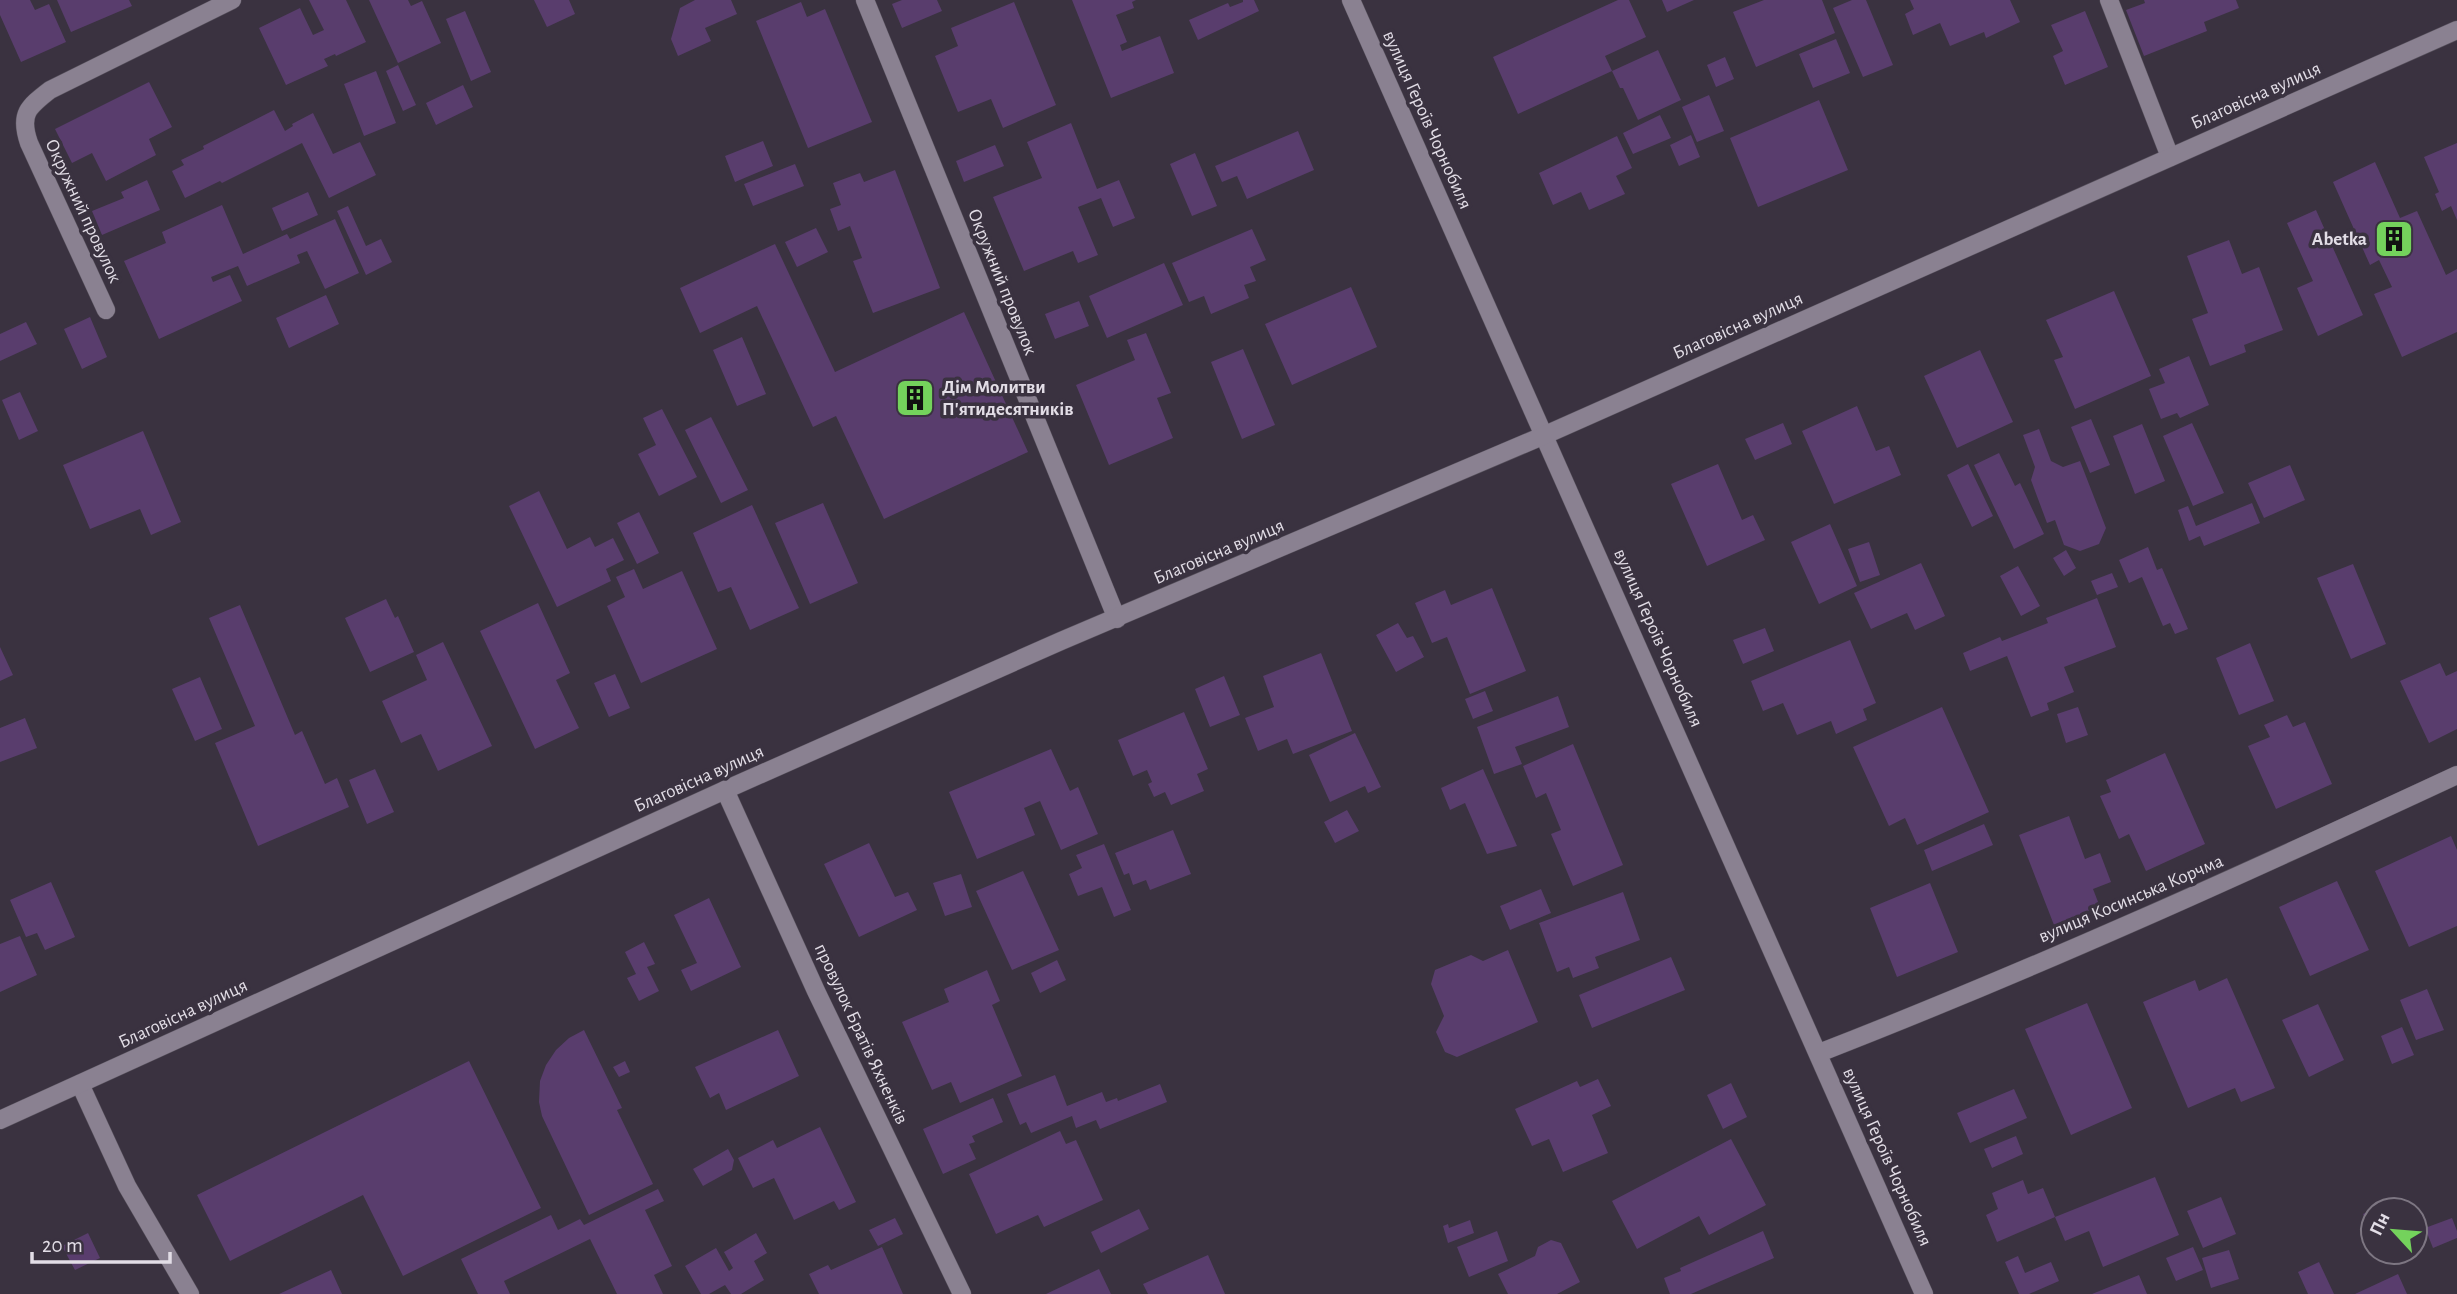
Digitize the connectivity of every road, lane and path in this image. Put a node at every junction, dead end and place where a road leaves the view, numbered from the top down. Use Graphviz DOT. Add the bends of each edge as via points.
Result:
graph roads {
  1 [pos="232,0"];
  2 [pos="865,0"];
  3 [pos="1351,0"];
  4 [pos="2109,0"];
  5 [pos="2457,30"];
  6 [pos="2170,157"];
  7 [pos="106,310"];
  8 [pos="1545,435"];
  9 [pos="1117,619"];
  10 [pos="2457,775"];
  11 [pos="725,790"];
  12 [pos="1819,1053"];
  13 [pos="80,1084"];
  14 [pos="0,1120"];
  15 [pos="190,1294"];
  16 [pos="962,1294"];
  17 [pos="1924,1294"];
  1 -- 7 [label="street, Окружний провулок" via="50,90 25,116 29,143"];
  2 -- 9 [label="street, Окружний провулок"];
  3 -- 8 [label="street, вулиця Героїв Чорнобиля"];
  4 -- 6 [label="street"];
  5 -- 6 [label="street, Благовісна вулиця"];
  6 -- 8 [label="street, Благовісна вулиця"];
  8 -- 9 [label="street, Благовісна вулиця"];
  8 -- 12 [label="street, вулиця Героїв Чорнобиля"];
  9 -- 11 [label="street, Благовісна вулиця"];
  10 -- 12 [label="street, вулиця Косинська Корчма" via="2255,869"];
  11 -- 13 [label="street, Благовісна вулиця"];
  11 -- 16 [label="street, провулок Братів Яхненків"];
  12 -- 17 [label="street, вулиця Героїв Чорнобиля"];
  13 -- 14 [label="street, Благовісна вулиця"];
  13 -- 15 [label="street" via="127,1186"];
}
